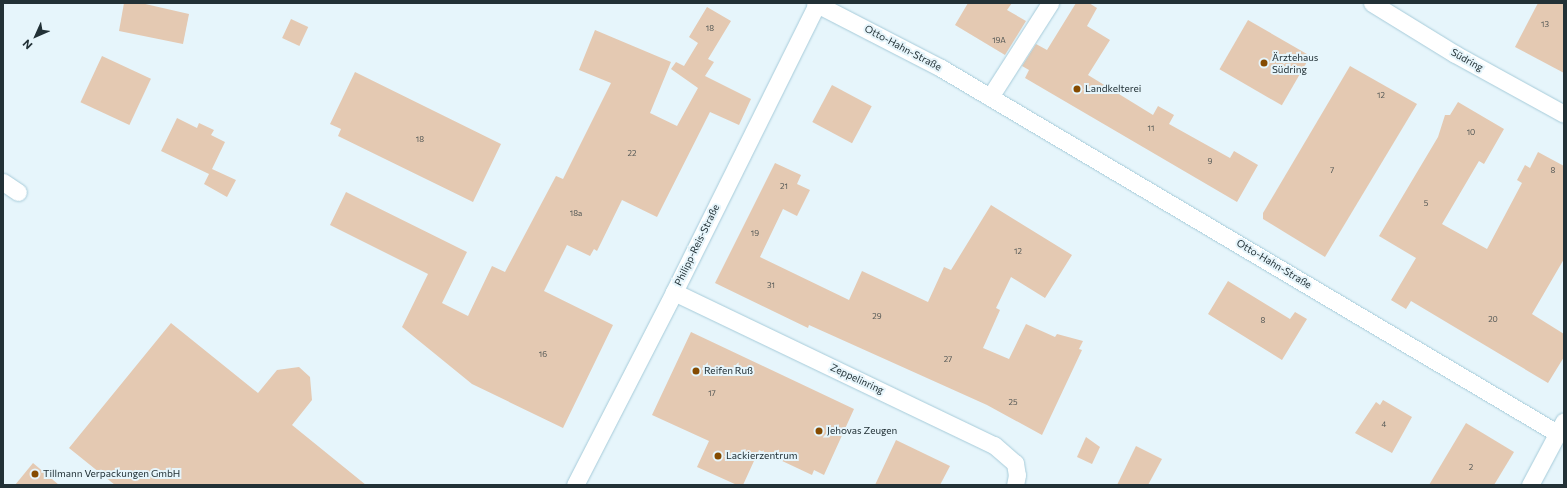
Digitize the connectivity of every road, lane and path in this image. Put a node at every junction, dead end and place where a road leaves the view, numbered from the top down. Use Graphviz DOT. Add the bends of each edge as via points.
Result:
graph roads {
  1 [pos="1050,3"];
  2 [pos="1372,3"];
  3 [pos="816,4"];
  4 [pos="990,97"];
  5 [pos="1564,114"];
  6 [pos="3,182"];
  7 [pos="18,192"];
  8 [pos="674,292"];
  9 [pos="1561,427"];
  10 [pos="575,485"];
  11 [pos="1015,485"];
  12 [pos="1530,485"];
  1 -- 4 [label="street"];
  2 -- 5 [label="street, Südring" via="1455,54"];
  3 -- 4 [label="street, Otto-Hahn-Straße" via="934,64"];
  3 -- 8 [label="street, Philipp-Reis-Straße"];
  4 -- 9 [label="street, Otto-Hahn-Straße"];
  6 -- 7 [label="street"];
  8 -- 10 [label="street, Philipp-Reis-Straße"];
  8 -- 11 [label="street, Zeppelinring" via="994,445 1015,463"];
  9 -- 12 [label="street"];
}
